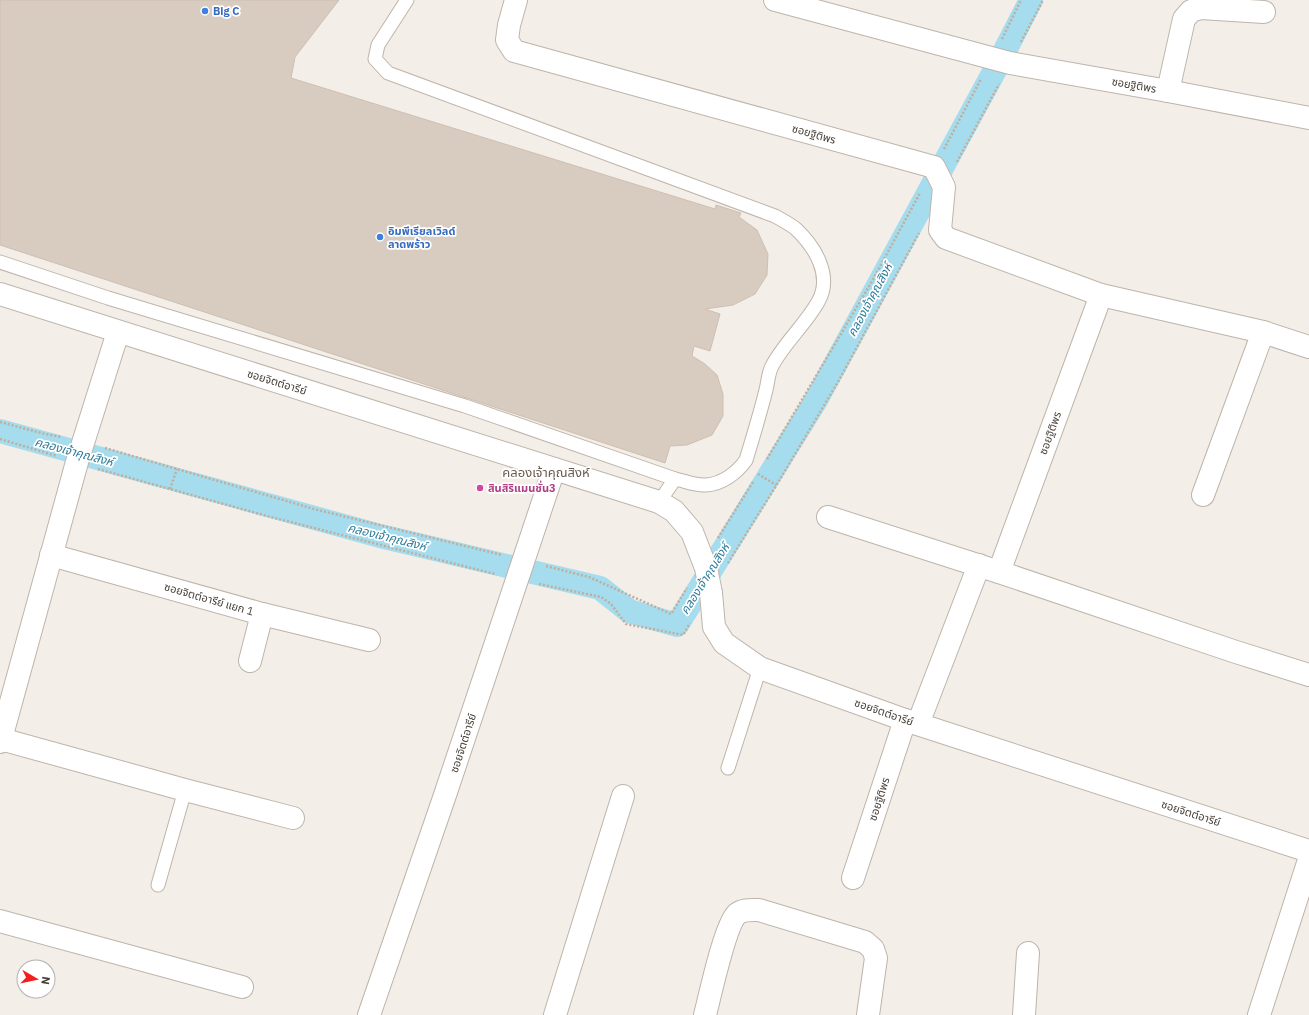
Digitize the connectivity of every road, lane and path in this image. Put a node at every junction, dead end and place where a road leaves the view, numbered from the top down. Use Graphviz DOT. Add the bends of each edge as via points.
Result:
graph roads {
  1 [pos="407,0"];
  2 [pos="516,0"];
  3 [pos="775,0"];
  4 [pos="1021,0"];
  5 [pos="1264,12"];
  6 [pos="1001,61"];
  7 [pos="1168,91"];
  8 [pos="1309,118"];
  9 [pos="934,168"];
  10 [pos="0,262"];
  11 [pos="0,294"];
  12 [pos="1101,295"];
  13 [pos="118,332"];
  14 [pos="1263,332"];
  15 [pos="1309,347"];
  16 [pos="838,382"];
  17 [pos="0,422"];
  18 [pos="0,439"];
  19 [pos="83,440"];
  20 [pos="766,460"];
  21 [pos="77,462"];
  22 [pos="177,469"];
  23 [pos="554,469"];
  24 [pos="675,479"];
  25 [pos="776,486"];
  26 [pos="170,489"];
  27 [pos="1203,495"];
  28 [pos="659,502"];
  29 [pos="828,517"];
  30 [pos="51,555"];
  31 [pos="704,564"];
  32 [pos="728,564"];
  33 [pos="989,568"];
  34 [pos="520,570"];
  35 [pos="262,614"];
  36 [pos="691,622"];
  37 [pos="369,640"];
  38 [pos="250,661"];
  39 [pos="760,668"];
  40 [pos="1309,675"];
  41 [pos="912,722"];
  42 [pos="1,740"];
  43 [pos="728,768"];
  44 [pos="185,790"];
  45 [pos="623,796"];
  46 [pos="293,818"];
  47 [pos="1309,851"];
  48 [pos="1309,860"];
  49 [pos="853,878"];
  50 [pos="158,885"];
  51 [pos="0,921"];
  52 [pos="1028,953"];
  53 [pos="242,987"];
  54 [pos="369,1015"];
  55 [pos="555,1015"];
  56 [pos="705,1015"];
  57 [pos="868,1015"];
  58 [pos="1024,1015"];
  59 [pos="1259,1015"];
  1 -- 24 [label="lane" via="378,44 375,59 388,73 775,216 795,229 817,255 824,277 823,290 808,318 771,368 746,460 736,472 715,484 696,484"];
  2 -- 9 [label="street, ซอยฐิติพร" via="507,40 514,51"];
  3 -- 6 [label="street, ซอยฐิติพร"];
  4 -- 6 [label="path"];
  5 -- 7 [label="street" via="1201,8 1191,11 1184,19"];
  6 -- 7 [label="street, ซอยฐิติพร"];
  6 -- 9 [label="path"];
  7 -- 8 [label="street, ซอยฐิติพร"];
  9 -- 12 [label="street" via="944,188 940,230 946,238"];
  9 -- 20 [label="path" via="871,283"];
  10 -- 24 [label="lane" via="108,298 466,406"];
  11 -- 13 [label="street, ซอยจิตต์อารีย์"];
  12 -- 14 [label="street"];
  12 -- 33 [label="street, ซอยฐิติพร"];
  13 -- 19 [label="street"];
  13 -- 23 [label="street, ซอยจิตต์อารีย์"];
  14 -- 15 [label="street"];
  14 -- 27 [label="street"];
  16 -- 25 [label="path"];
  17 -- 19 [label="path" via="45,434"];
  18 -- 21 [label="path"];
  19 -- 21 [label="street"];
  19 -- 22 [label="path"];
  21 -- 26 [label="path"];
  21 -- 30 [label="street"];
  22 -- 26 [label="path"];
  22 -- 34 [label="path"];
  23 -- 28 [label="street, ซอยจิตต์อารีย์"];
  23 -- 34 [label="street, ซอยจิตต์อารีย์"];
  24 -- 28 [label="lane"];
  25 -- 31 [label="path" via="758,474"];
  25 -- 32 [label="path"];
  26 -- 34 [label="path" via="267,516"];
  28 -- 31 [label="street, ซอยจิตต์อารีย์" via="674,511 692,532"];
  29 -- 33 [label="street"];
  30 -- 35 [label="street, ซอยจิตต์อารีย์ แยก 1"];
  30 -- 42 [label="street"];
  31 -- 34 [label="path" via="671,614 589,577"];
  31 -- 39 [label="street, ซอยจิตต์อารีย์, bridge" via="711,593 714,627 724,643"];
  33 -- 40 [label="street"];
  33 -- 41 [label="street, ซอยฐิติพร"];
  34 -- 36 [label="path" via="601,597 611,604 626,624 683,635"];
  34 -- 54 [label="street, ซอยจิตต์อารีย์"];
  35 -- 37 [label="street, ซอยจิตต์อารีย์ แยก 1"];
  35 -- 38 [label="street"];
  39 -- 41 [label="street, ซอยจิตต์อารีย์"];
  39 -- 43 [label="lane"];
  41 -- 47 [label="street, ซอยจิตต์อารีย์"];
  41 -- 49 [label="street, ซอยฐิติพร"];
  42 -- 44 [label="street"];
  44 -- 46 [label="street"];
  44 -- 50 [label="lane"];
  45 -- 55 [label="street"];
  48 -- 59 [label="street"];
  51 -- 53 [label="street"];
  52 -- 58 [label="street"];
  56 -- 57 [label="street" via="728,929 738,914 748,910 759,910 864,942 873,949 876,958"];
}
